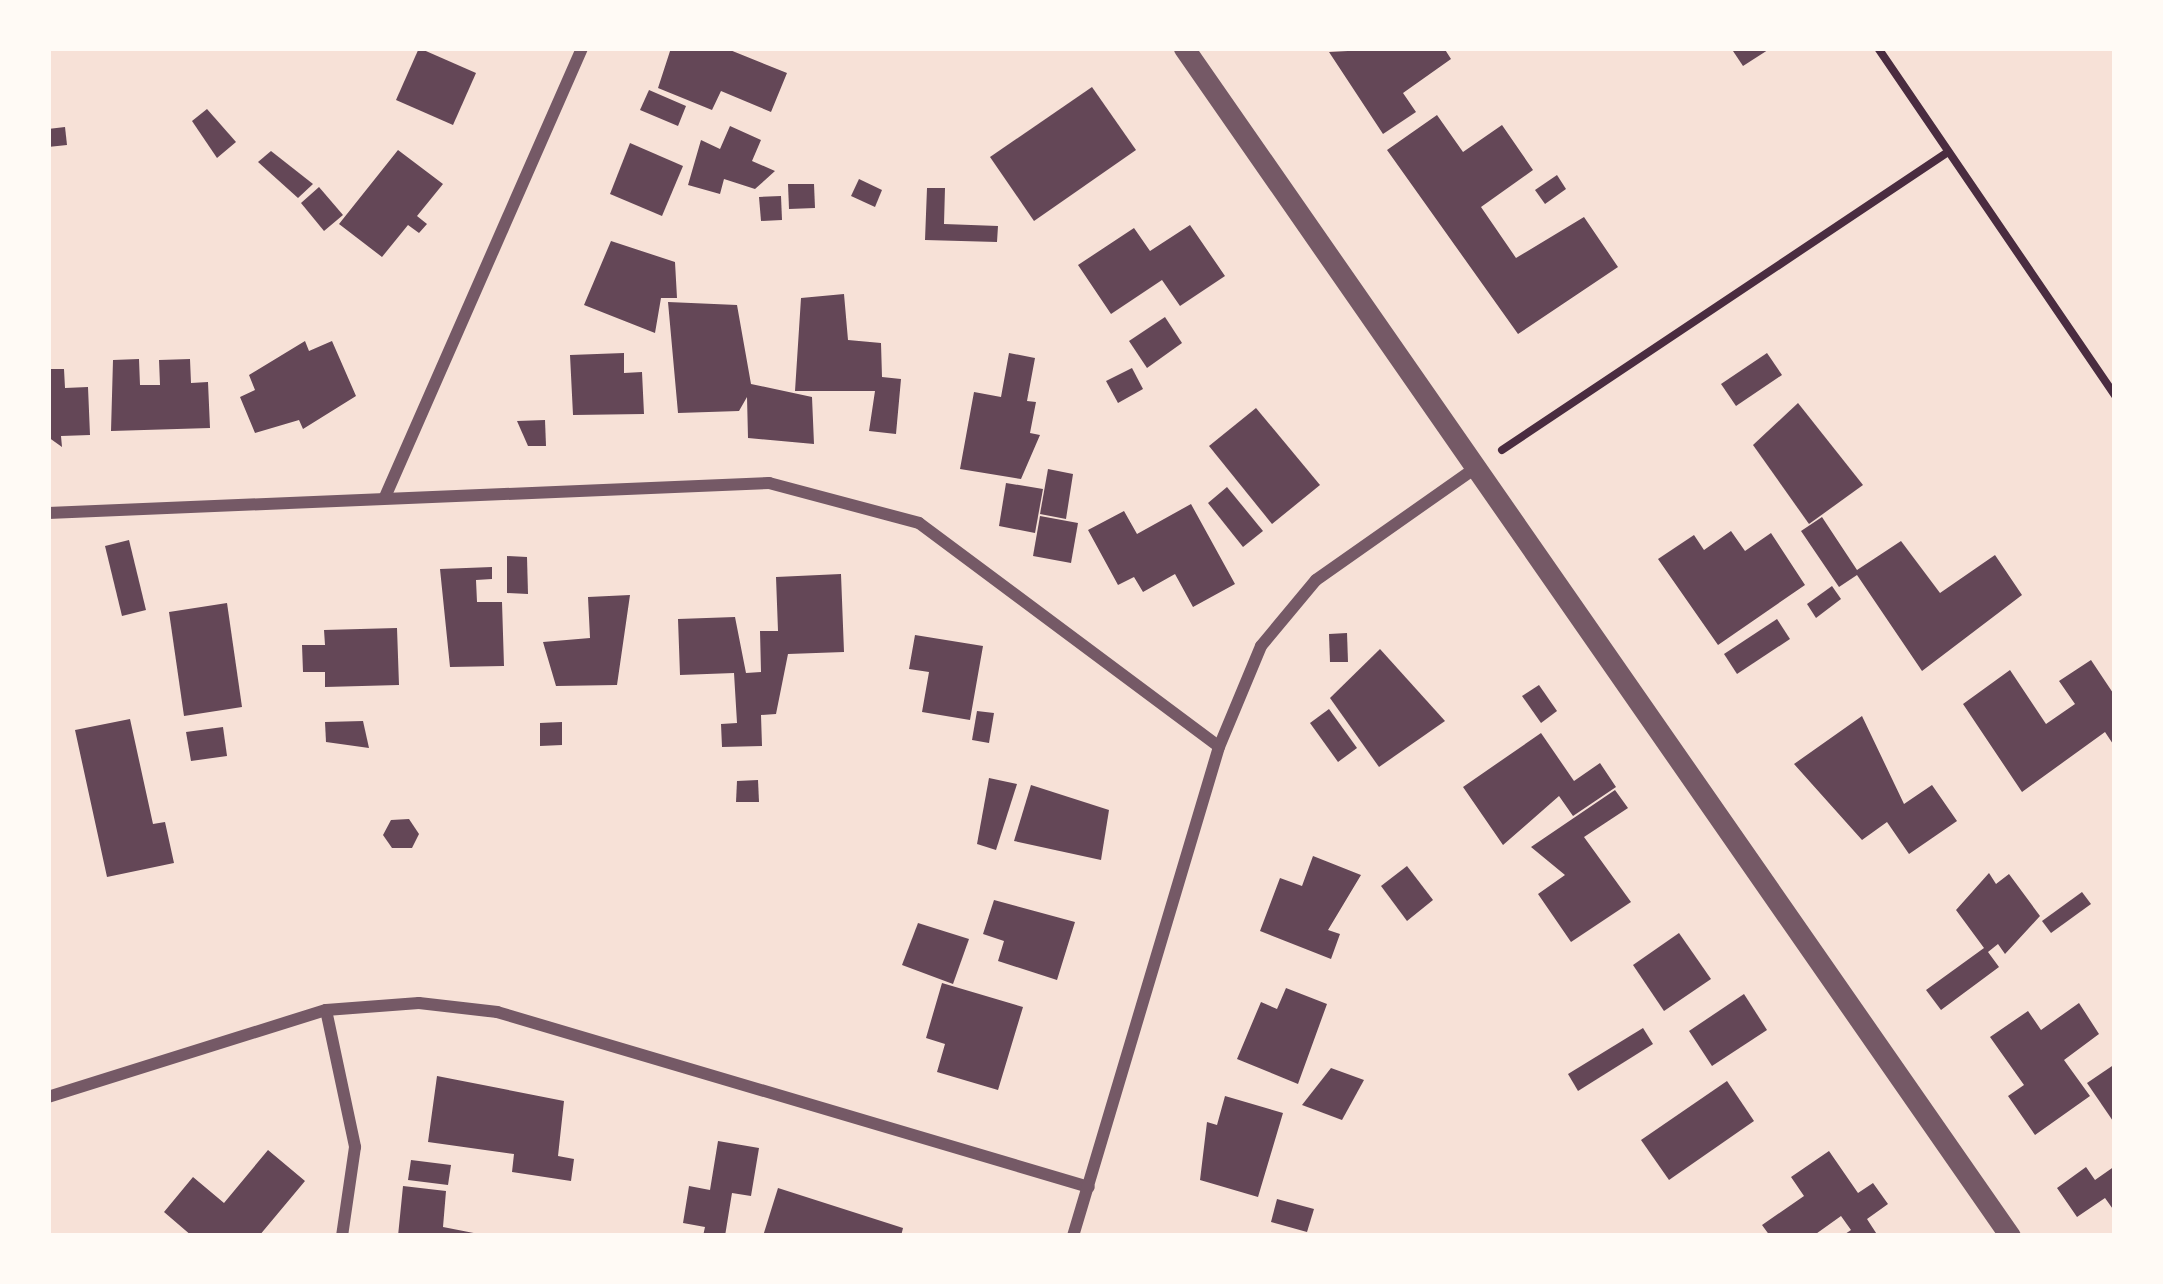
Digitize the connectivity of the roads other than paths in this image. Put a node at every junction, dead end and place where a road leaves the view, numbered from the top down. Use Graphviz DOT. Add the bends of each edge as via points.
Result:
graph roads {
  1 [pos="582,48"];
  2 [pos="1184,48"];
  3 [pos="1477,467"];
  4 [pos="386,496"];
  5 [pos="48,513"];
  6 [pos="1219,747"];
  7 [pos="326,1010"];
  8 [pos="48,1096"];
  9 [pos="1089,1186"];
  10 [pos="342,1236"];
  11 [pos="1073,1236"];
  12 [pos="2011,1236"];
  1 -- 4 [label="street"];
  2 -- 3 [label="street"];
  3 -- 6 [label="street" via="1316,580 1261,646"];
  3 -- 12 [label="street"];
  4 -- 5 [label="street"];
  4 -- 6 [label="street" via="769,483 838,497 920,523"];
  6 -- 9 [label="street"];
  7 -- 8 [label="street"];
  7 -- 9 [label="street" via="497,1012"];
  7 -- 10 [label="street" via="355,1147"];
  9 -- 11 [label="street"];
}
